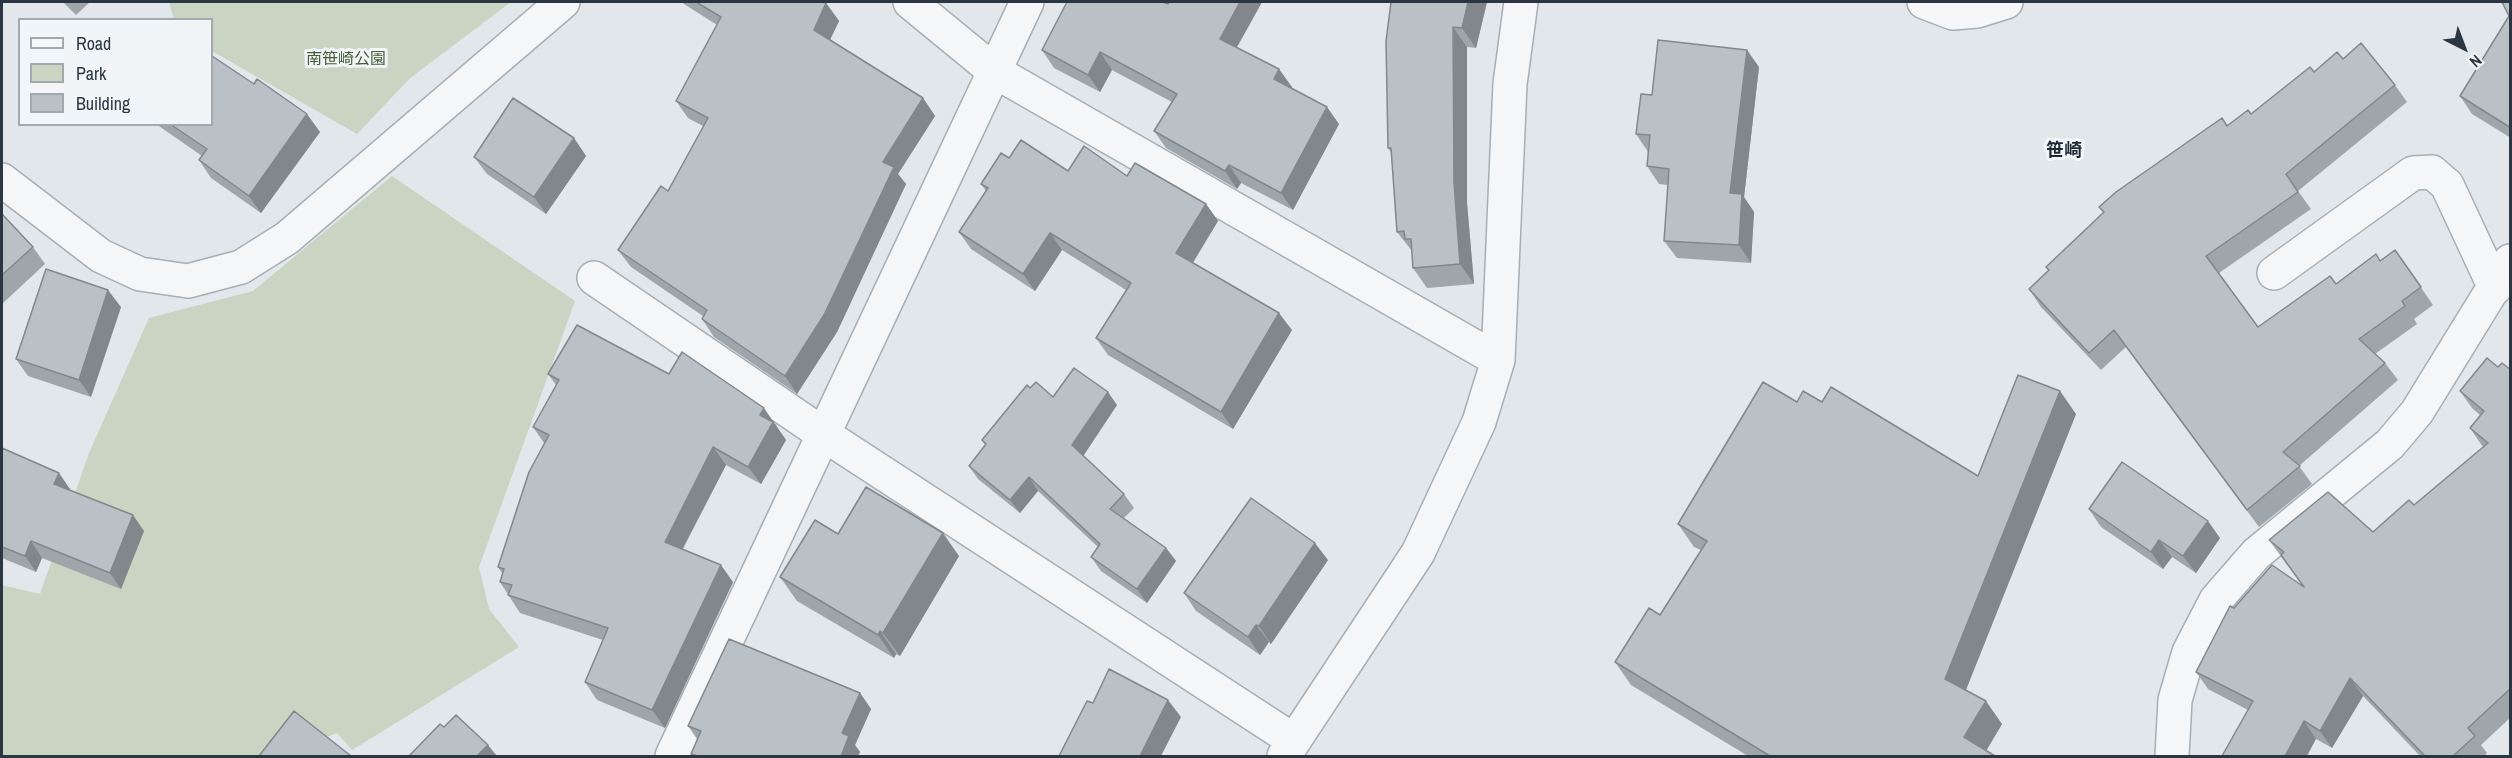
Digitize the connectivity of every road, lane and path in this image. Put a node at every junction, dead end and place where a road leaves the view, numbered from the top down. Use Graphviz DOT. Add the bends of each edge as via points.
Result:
graph roads {
  1 [pos="563,2"];
  2 [pos="910,2"];
  3 [pos="1027,2"];
  4 [pos="1521,2"];
  5 [pos="1924,2"];
  6 [pos="2006,2"];
  7 [pos="994,71"];
  8 [pos="2,180"];
  9 [pos="2274,273"];
  10 [pos="2503,275"];
  11 [pos="594,278"];
  12 [pos="1498,360"];
  13 [pos="823,434"];
  14 [pos="1288,748"];
  15 [pos="672,756"];
  16 [pos="2172,756"];
  1 -- 8 [label="street" via="287,238 241,267 188,281 140,274 101,256"];
  2 -- 7 [label="street"];
  3 -- 7 [label="street"];
  4 -- 12 [label="street" via="1510,84"];
  5 -- 6 [label="street" via="1953,13"];
  7 -- 12 [label="street"];
  7 -- 13 [label="street"];
  9 -- 10 [label="street" via="2413,173 2432,172 2447,185"];
  10 -- 16 [label="street" via="2417,412 2390,444 2256,554 2216,600 2188,652 2175,700"];
  11 -- 13 [label="street"];
  12 -- 14 [label="street" via="1479,422 1418,553"];
  13 -- 14 [label="street"];
  13 -- 15 [label="street"];
}
